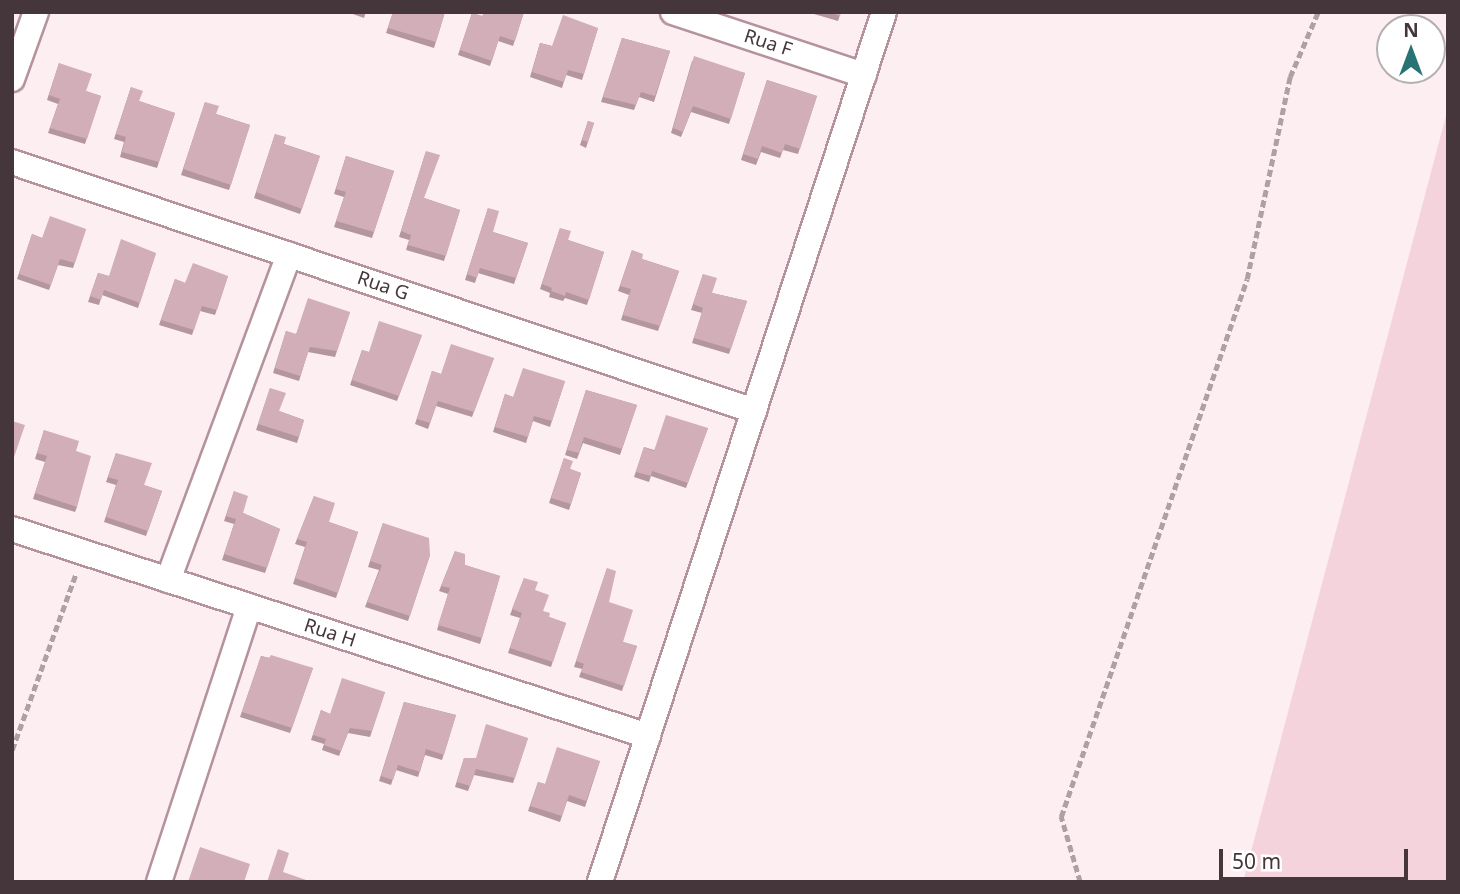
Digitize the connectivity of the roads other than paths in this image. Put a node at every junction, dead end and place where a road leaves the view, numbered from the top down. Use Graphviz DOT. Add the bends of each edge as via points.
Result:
graph roads {
  1 [pos="36,12"];
  2 [pos="673,12"];
  3 [pos="884,12"];
  4 [pos="864,75"];
  5 [pos="12,79"];
  6 [pos="12,162"];
  7 [pos="289,255"];
  8 [pos="754,411"];
  9 [pos="12,529"];
  10 [pos="168,580"];
  11 [pos="249,606"];
  12 [pos="648,736"];
  13 [pos="159,882"];
  14 [pos="600,882"];
  1 -- 5 [label="street"];
  2 -- 4 [label="street, Rua F"];
  3 -- 4 [label="street"];
  4 -- 8 [label="street"];
  6 -- 7 [label="street, Rua G"];
  7 -- 8 [label="street, Rua G"];
  7 -- 10 [label="street"];
  8 -- 12 [label="street"];
  9 -- 10 [label="street, Rua H"];
  10 -- 11 [label="street, Rua H"];
  11 -- 12 [label="street, Rua H"];
  11 -- 13 [label="street"];
  12 -- 14 [label="street"];
}
